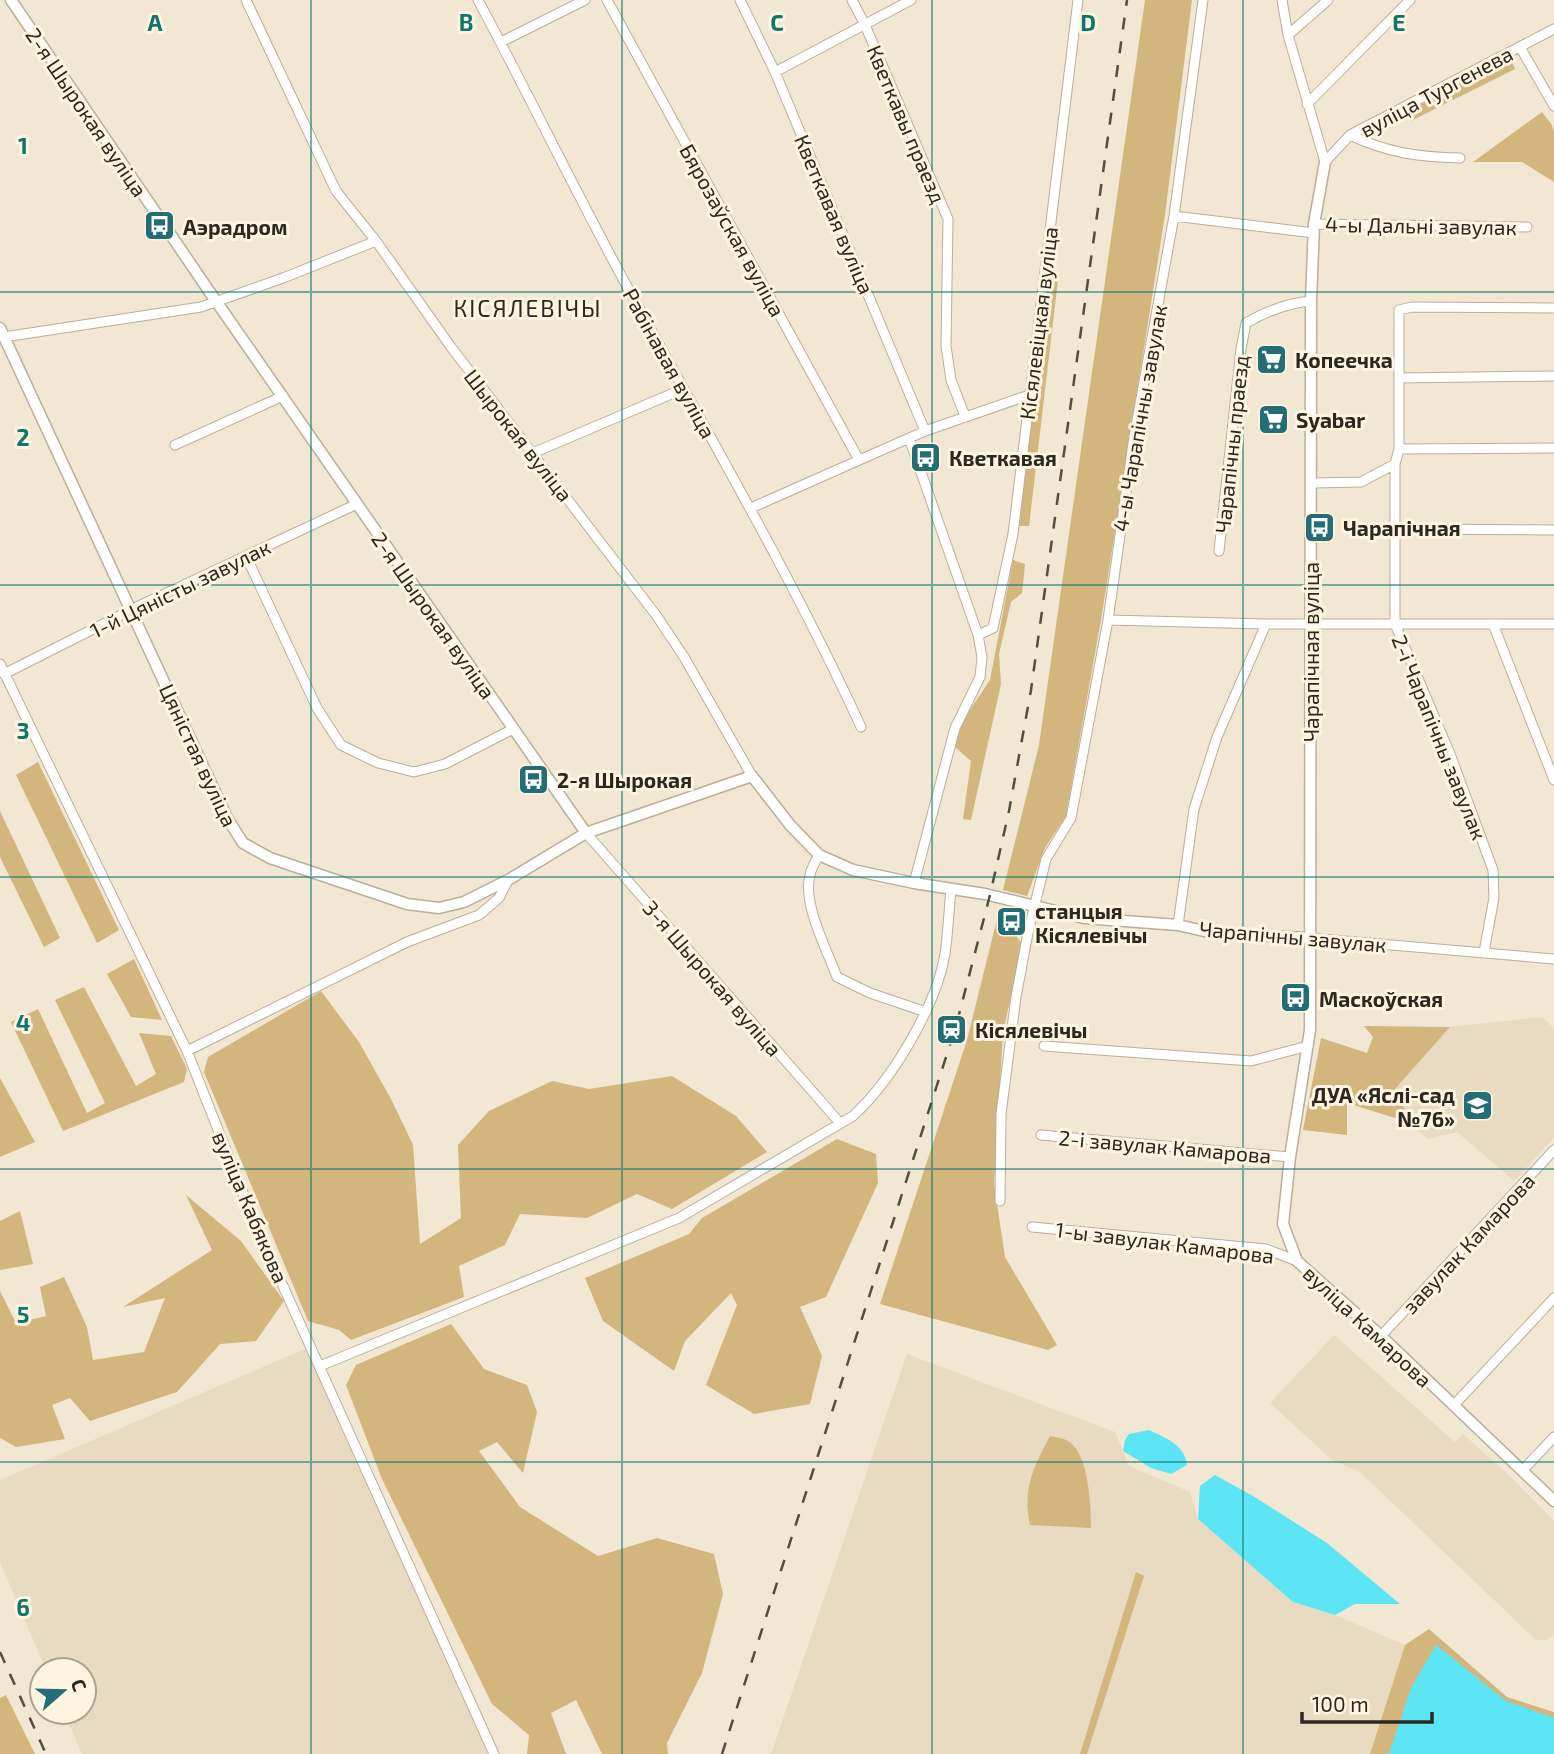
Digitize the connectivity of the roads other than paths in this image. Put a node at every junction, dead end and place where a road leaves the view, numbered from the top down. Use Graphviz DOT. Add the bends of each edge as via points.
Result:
graph roads {
  1 [pos="11,0"];
  2 [pos="246,0"];
  3 [pos="478,0"];
  4 [pos="585,0"];
  5 [pos="607,0"];
  6 [pos="740,0"];
  7 [pos="852,0"];
  8 [pos="911,0"];
  9 [pos="1079,0"];
  10 [pos="1203,0"];
  11 [pos="1282,0"];
  12 [pos="1328,0"];
  13 [pos="1410,0"];
  14 [pos="865,24"];
  15 [pos="1554,29"];
  16 [pos="1288,35"];
  17 [pos="501,42"];
  18 [pos="1520,47"];
  19 [pos="775,72"];
  20 [pos="1307,104"];
  21 [pos="1554,106"];
  22 [pos="1350,135"];
  23 [pos="1460,158"];
  24 [pos="1325,162"];
  25 [pos="1174,216"];
  26 [pos="1528,227"];
  27 [pos="1314,228"];
  28 [pos="376,241"];
  29 [pos="216,300"];
  30 [pos="1311,301"];
  31 [pos="1554,308"];
  32 [pos="2,332"];
  33 [pos="1554,376"];
  34 [pos="1399,378"];
  35 [pos="683,389"];
  36 [pos="1028,395"];
  37 [pos="283,396"];
  38 [pos="965,416"];
  39 [pos="925,431"];
  40 [pos="909,438"];
  41 [pos="175,445"];
  42 [pos="1554,447"];
  43 [pos="1399,449"];
  44 [pos="533,453"];
  45 [pos="859,460"];
  46 [pos="1395,464"];
  47 [pos="1312,483"];
  48 [pos="357,503"];
  49 [pos="751,508"];
  50 [pos="1396,529"];
  51 [pos="1554,530"];
  52 [pos="1219,551"];
  53 [pos="246,556"];
  54 [pos="131,610"];
  55 [pos="1108,620"];
  56 [pos="1266,624"];
  57 [pos="1310,624"];
  58 [pos="1395,624"];
  59 [pos="1493,624"];
  60 [pos="1554,624"];
  61 [pos="978,635"];
  62 [pos="0,664"];
  63 [pos="5,674"];
  64 [pos="861,727"];
  65 [pos="513,729"];
  66 [pos="752,776"];
  67 [pos="1554,780"];
  68 [pos="586,834"];
  69 [pos="819,855"];
  70 [pos="508,880"];
  71 [pos="914,883"];
  72 [pos="951,889"];
  73 [pos="1034,907"];
  74 [pos="1178,925"];
  75 [pos="1310,938"];
  76 [pos="1484,952"];
  77 [pos="1554,959"];
  78 [pos="926,1012"];
  79 [pos="1044,1045"];
  80 [pos="1308,1046"];
  81 [pos="187,1051"];
  82 [pos="840,1123"];
  83 [pos="1041,1135"];
  84 [pos="1554,1150"];
  85 [pos="1290,1157"];
  86 [pos="1000,1201"];
  87 [pos="1032,1227"];
  88 [pos="1297,1261"];
  89 [pos="1554,1298"];
  90 [pos="1381,1336"];
  91 [pos="320,1366"];
  92 [pos="1454,1405"];
  93 [pos="1554,1437"];
  94 [pos="1523,1470"];
  95 [pos="1554,1501"];
  96 [pos="494,1754"];
  1 -- 29 [label="street, 2-я Шырокая вуліца"];
  2 -- 28 [label="street, Шырокая вуліца" via="336,191"];
  3 -- 17 [label="street, Рабінавая вуліца"];
  4 -- 17 [label="street"];
  5 -- 45 [label="street, Бярозаўская вуліца"];
  6 -- 19 [label="street, Кветкавая вуліца"];
  7 -- 14 [label="street, Кветкавы праезд"];
  8 -- 14 [label="street"];
  9 -- 36 [label="street, Кісялевіцкая вуліца"];
  10 -- 25 [label="street, 4-ы Чарапічны завулак"];
  11 -- 16 [label="street, Чарапічная вуліца"];
  12 -- 16 [label="street"];
  13 -- 20 [label="street"];
  14 -- 19 [label="street"];
  14 -- 38 [label="street, Кветкавы праезд" via="948,219 946,346 951,380"];
  15 -- 18 [label="street, вуліца Тургенева"];
  16 -- 20 [label="street, Чарапічная вуліца"];
  17 -- 35 [label="street, Рабінавая вуліца"];
  18 -- 21 [label="street"];
  18 -- 22 [label="street, вуліца Тургенева"];
  19 -- 39 [label="street, Кветкавая вуліца"];
  20 -- 24 [label="street, Чарапічная вуліца"];
  22 -- 23 [label="street" via="1376,148"];
  22 -- 24 [label="street, вуліца Тургенева"];
  24 -- 27 [label="street, Чарапічная вуліца"];
  25 -- 27 [label="street"];
  25 -- 55 [label="street, 4-ы Чарапічны завулак" via="1134,437"];
  26 -- 27 [label="street, 4-ы Дальні завулак"];
  27 -- 30 [label="street, Чарапічная вуліца"];
  28 -- 29 [label="street"];
  28 -- 44 [label="street, Шырокая вуліца"];
  29 -- 32 [label="street" via="201,307"];
  29 -- 37 [label="street, 2-я Шырокая вуліца"];
  30 -- 47 [label="street, Чарапічная вуліца"];
  30 -- 52 [label="street, Чарапічны праезд" via="1282,306 1246,323"];
  31 -- 34 [label="street, 2-і Чарапічны завулак" via="1399,310"];
  32 -- 54 [label="street, Цяністая вуліца"];
  33 -- 34 [label="street"];
  34 -- 43 [label="street, 2-і Чарапічны завулак"];
  35 -- 44 [label="street"];
  35 -- 49 [label="street, Рабінавая вуліца"];
  36 -- 38 [label="street"];
  36 -- 61 [label="street, Кісялевіцкая вуліца" via="1010,547 993,628"];
  37 -- 41 [label="street"];
  37 -- 48 [label="street, 2-я Шырокая вуліца"];
  38 -- 39 [label="street"];
  39 -- 40 [label="street"];
  40 -- 45 [label="street"];
  40 -- 61 [label="street"];
  42 -- 43 [label="street"];
  43 -- 46 [label="street, 2-і Чарапічны завулак"];
  44 -- 66 [label="street, Шырокая вуліца" via="656,615"];
  45 -- 49 [label="street"];
  46 -- 47 [label="street" via="1361,482"];
  46 -- 50 [label="street, 2-і Чарапічны завулак"];
  47 -- 57 [label="street, Чарапічная вуліца"];
  48 -- 53 [label="street, 1-й Цяністы завулак"];
  48 -- 65 [label="street, 2-я Шырокая вуліца"];
  49 -- 64 [label="street, Рабінавая вуліца"];
  50 -- 51 [label="street"];
  50 -- 58 [label="street, 2-і Чарапічны завулак"];
  53 -- 54 [label="street, 1-й Цяністы завулак"];
  53 -- 65 [label="street" via="317,708 341,745 379,763 414,772 445,764"];
  54 -- 63 [label="street, 1-й Цяністы завулак"];
  54 -- 70 [label="street, Цяністая вуліца" via="227,818 249,848 295,868 428,908 464,902"];
  55 -- 56 [label="street"];
  55 -- 73 [label="street, 4-ы Чарапічны завулак" via="1071,818 1046,859"];
  56 -- 57 [label="street"];
  56 -- 74 [label="street" via="1217,737 1194,809"];
  57 -- 58 [label="street"];
  57 -- 75 [label="street, Чарапічная вуліца"];
  58 -- 59 [label="street"];
  58 -- 76 [label="street, 2-і Чарапічны завулак" via="1493,870 1494,898"];
  59 -- 60 [label="street"];
  59 -- 67 [label="street"];
  61 -- 71 [label="street" via="980,677 955,728"];
  62 -- 63 [label="street, вуліца Кабякова"];
  63 -- 81 [label="street, вуліца Кабякова"];
  65 -- 68 [label="street, 2-я Шырокая вуліца"];
  66 -- 68 [label="street, Цяністая вуліца"];
  66 -- 69 [label="street, Шырокая вуліца"];
  68 -- 70 [label="street, Цяністая вуліца"];
  68 -- 82 [label="street, 3-я Шырокая вуліца"];
  69 -- 71 [label="street, Шырокая вуліца" via="853,870"];
  69 -- 78 [label="street" via="808,891 837,977"];
  70 -- 81 [label="street" via="499,898 479,915 407,942"];
  71 -- 72 [label="street, Шырокая вуліца"];
  72 -- 73 [label="street, Шырокая вуліца"];
  72 -- 78 [label="street" via="945,956"];
  73 -- 74 [label="street, Чарапічны завулак" via="1084,918"];
  73 -- 86 [label="street, 4-ы Чарапічны завулак" via="1006,1064"];
  74 -- 75 [label="street, Чарапічны завулак" via="1217,934"];
  75 -- 76 [label="street, Чарапічны завулак"];
  75 -- 80 [label="street, вуліца Камарова"];
  76 -- 77 [label="street, Чарапічны завулак"];
  78 -- 82 [label="street" via="889,1076 868,1103"];
  79 -- 80 [label="street" via="1251,1061"];
  80 -- 85 [label="street, вуліца Камарова"];
  81 -- 91 [label="street, вуліца Кабякова" via="256,1226"];
  82 -- 91 [label="street" via="679,1218"];
  83 -- 85 [label="street, 2-і завулак Камарова"];
  84 -- 90 [label="street, завулак Камарова"];
  85 -- 88 [label="street, вуліца Камарова" via="1283,1224"];
  87 -- 88 [label="street, 1-ы завулак Камарова" via="1266,1249"];
  88 -- 90 [label="street, вуліца Камарова"];
  89 -- 92 [label="street"];
  90 -- 92 [label="street, вуліца Камарова"];
  91 -- 96 [label="street, вуліца Кабякова"];
  92 -- 94 [label="street, вуліца Камарова"];
  93 -- 94 [label="street"];
  94 -- 95 [label="street, вуліца Камарова"];
}
